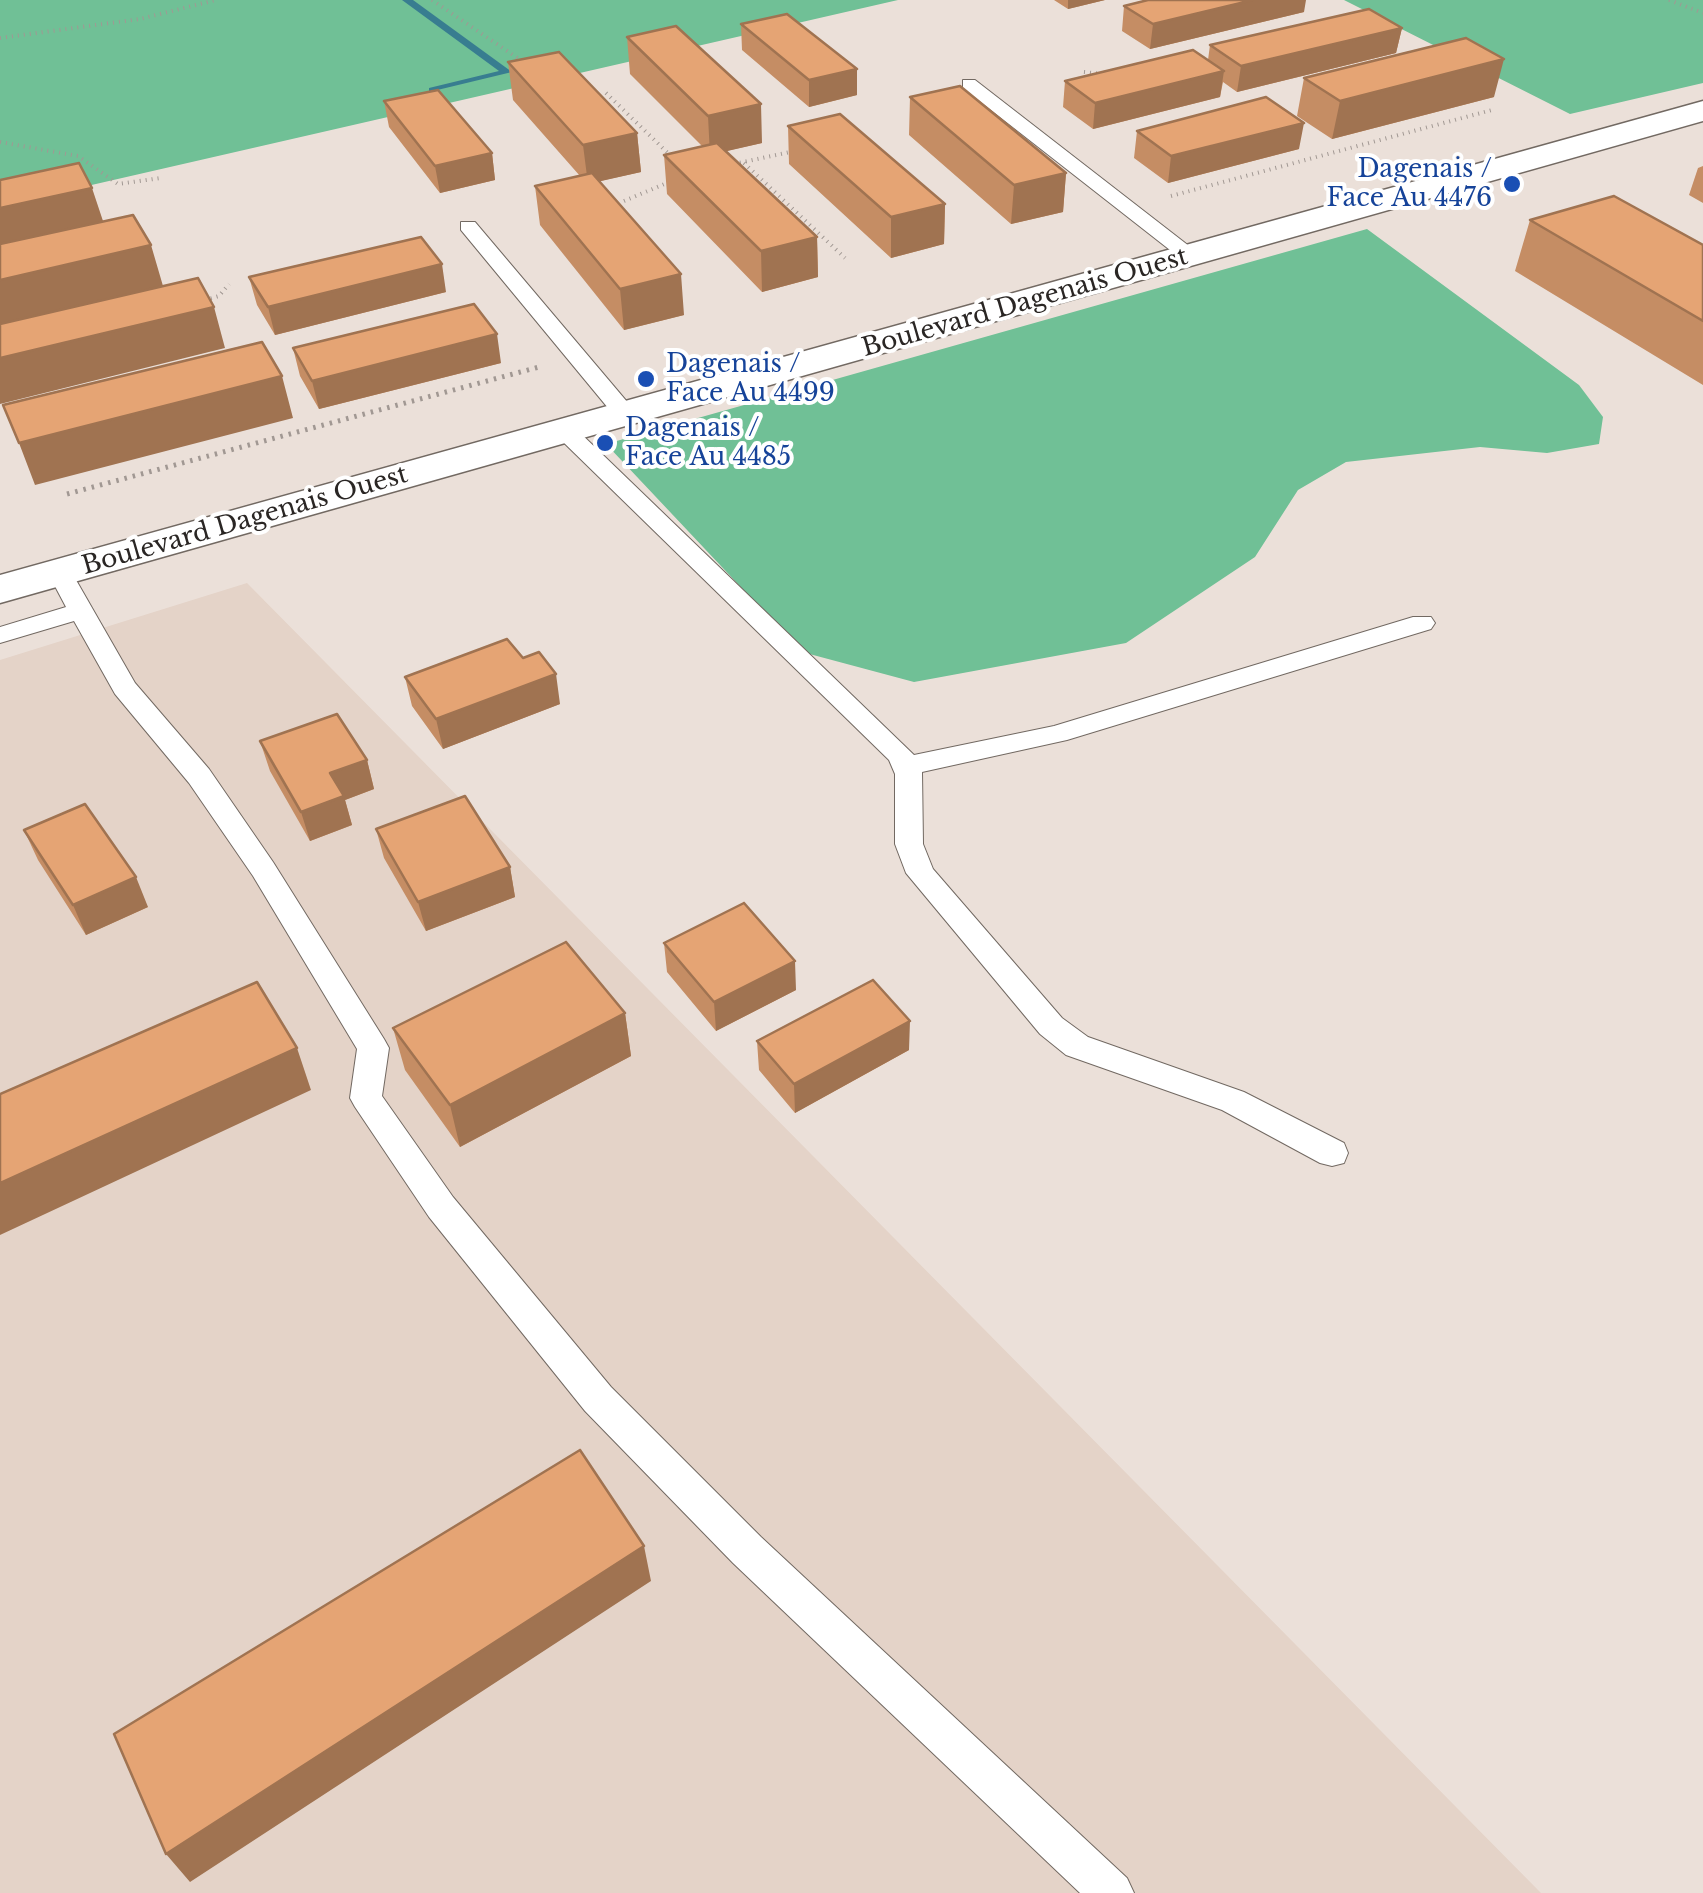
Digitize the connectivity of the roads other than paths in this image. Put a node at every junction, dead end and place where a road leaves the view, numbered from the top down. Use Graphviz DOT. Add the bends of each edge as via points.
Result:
graph roads {
  1 [pos="969,84"];
  2 [pos="1703,111"];
  3 [pos="468,226"];
  4 [pos="1191,257"];
  5 [pos="626,416"];
  6 [pos="566,432"];
  7 [pos="60,572"];
  8 [pos="0,589"];
  9 [pos="81,611"];
  10 [pos="1422,622"];
  11 [pos="0,635"];
  12 [pos="908,766"];
  13 [pos="1332,1154"];
  14 [pos="1112,1893"];
  1 -- 4 [label="lane"];
  2 -- 4 [label="main road, Boulevard Dagenais Ouest"];
  3 -- 5 [label="lane"];
  4 -- 5 [label="main road, Boulevard Dagenais Ouest"];
  5 -- 6 [label="main road, Boulevard Dagenais Ouest"];
  6 -- 7 [label="main road, Boulevard Dagenais Ouest"];
  6 -- 12 [label="lane"];
  7 -- 8 [label="main road, Boulevard Dagenais Ouest"];
  7 -- 9 [label="lane"];
  9 -- 11 [label="lane"];
  9 -- 14 [label="lane" via="124,688 200,776 292,915 373,1048 366,1098 490,1269 598,1399 747,1550"];
  10 -- 12 [label="lane" via="1058,734"];
  12 -- 13 [label="lane" via="907,830 920,874 1050,1026 1078,1046 1233,1101"];
}
